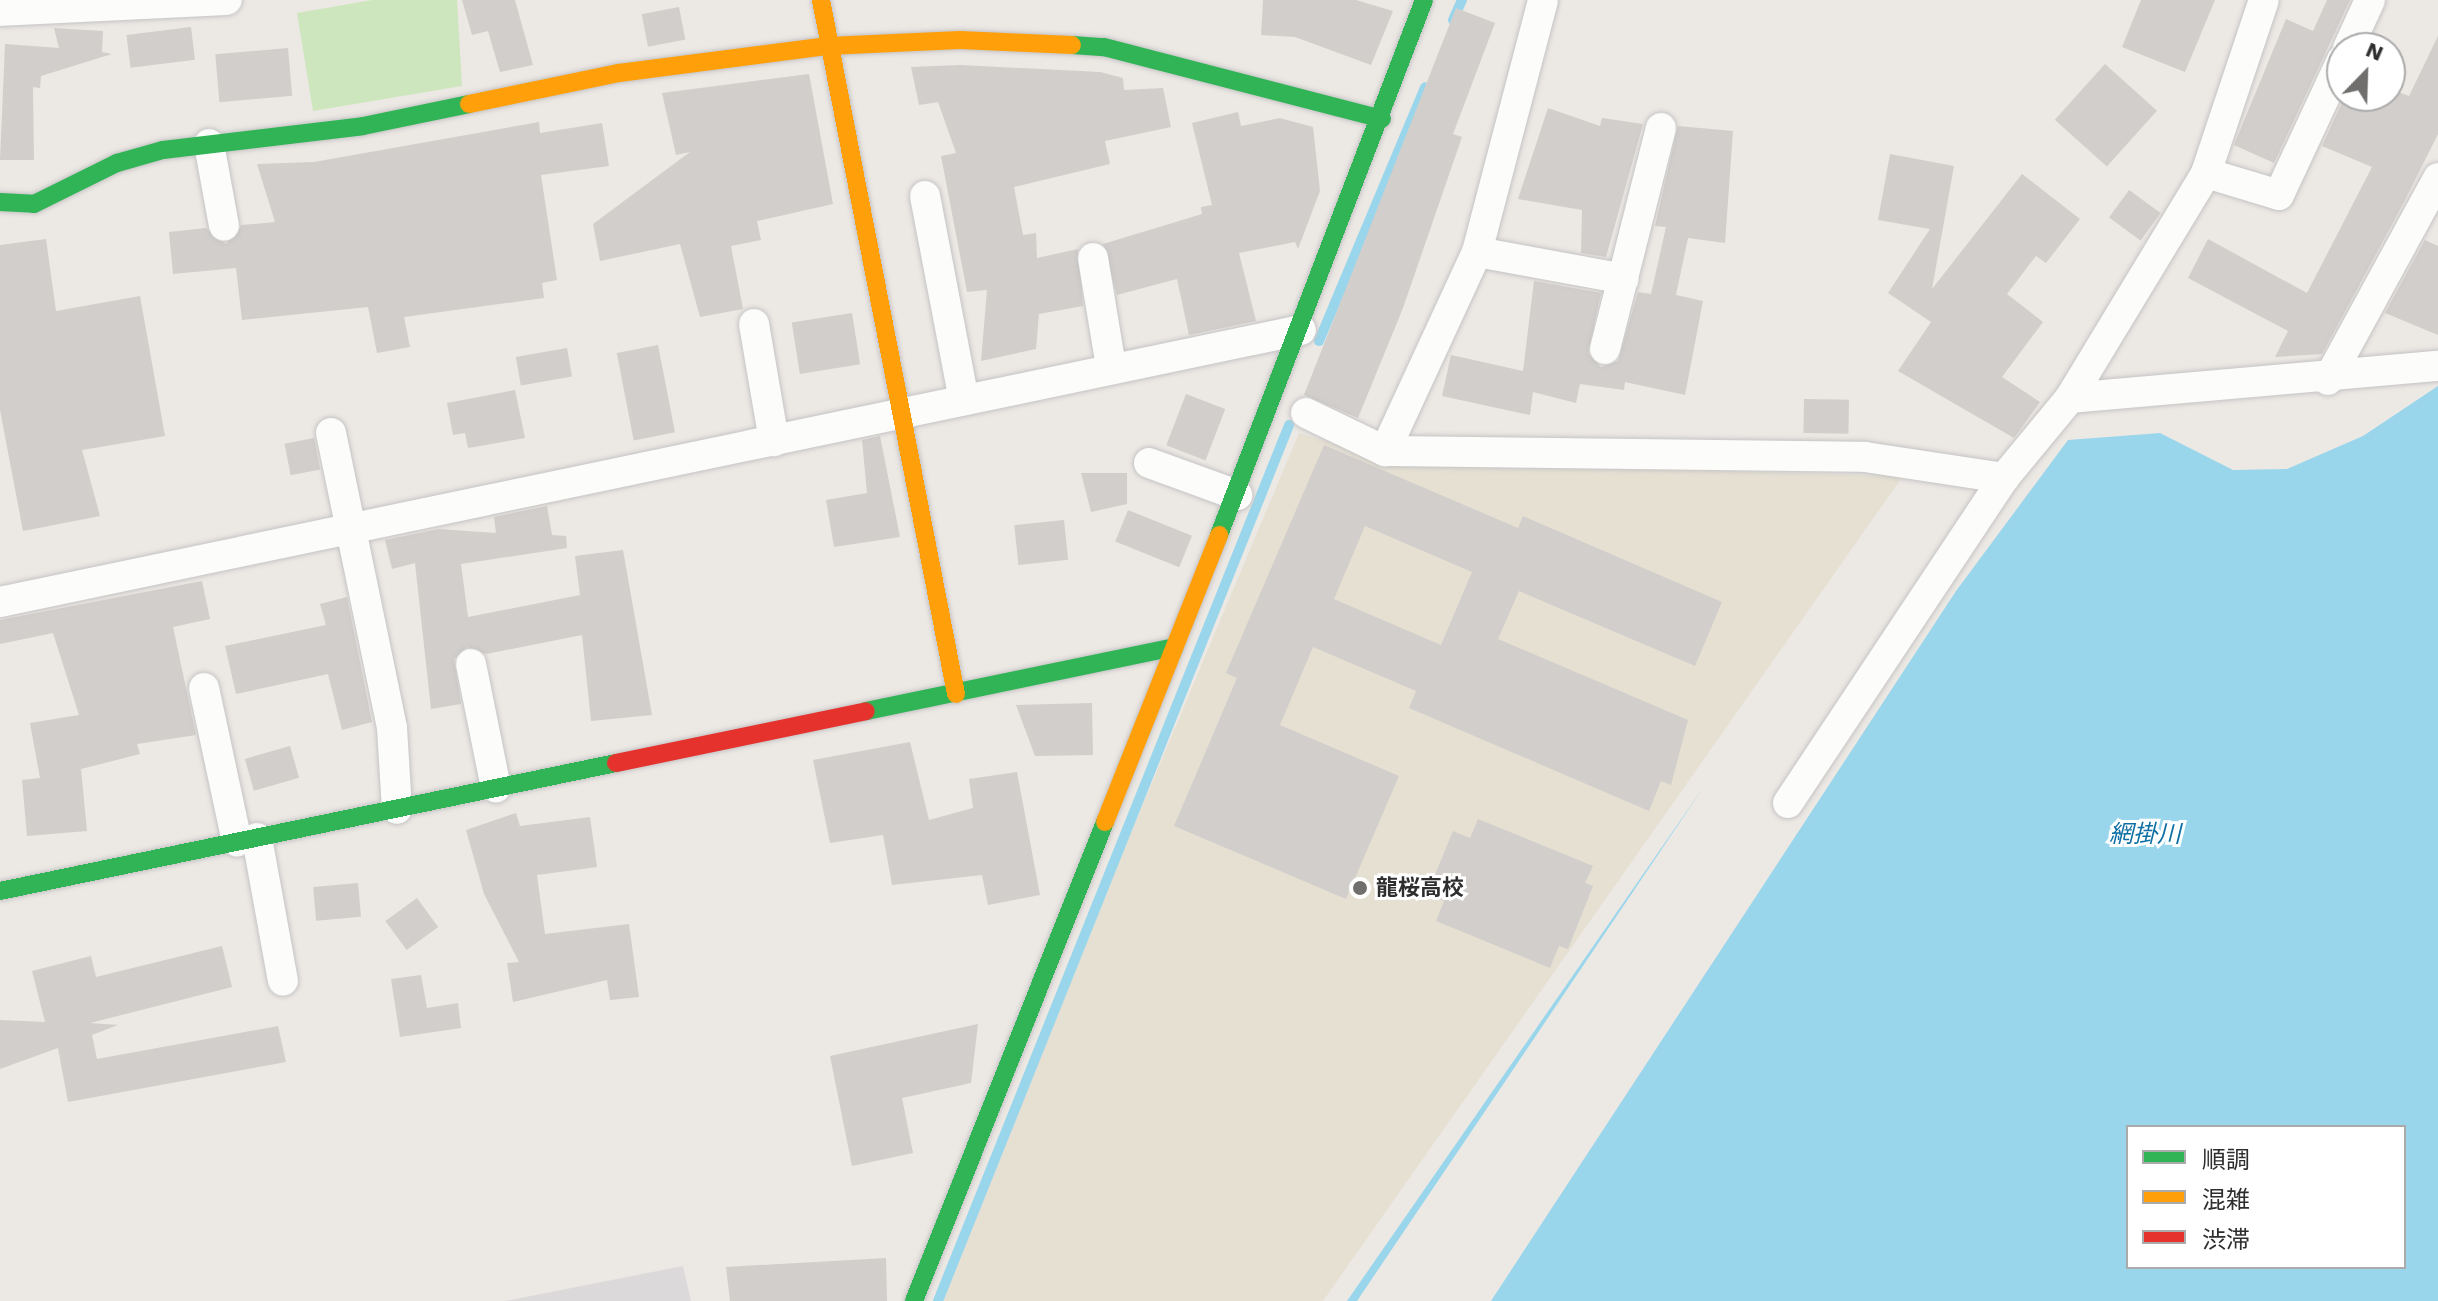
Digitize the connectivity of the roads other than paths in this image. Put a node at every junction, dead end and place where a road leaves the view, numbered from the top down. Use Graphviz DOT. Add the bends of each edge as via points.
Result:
graph roads {
  1 [pos="227,0"];
  2 [pos="821,0"];
  3 [pos="1424,0"];
  4 [pos="1543,0"];
  5 [pos="2264,0"];
  6 [pos="2370,0"];
  7 [pos="147,4"];
  8 [pos="54,5"];
  9 [pos="0,11"];
  10 [pos="2355,32"];
  11 [pos="828,46"];
  12 [pos="2326,94"];
  13 [pos="1382,119"];
  14 [pos="1661,128"];
  15 [pos="209,144"];
  16 [pos="2206,173"];
  17 [pos="2438,178"];
  18 [pos="925,196"];
  19 [pos="0,202"];
  20 [pos="224,226"];
  21 [pos="1477,252"];
  22 [pos="1093,258"];
  23 [pos="1624,279"];
  24 [pos="754,324"];
  25 [pos="1301,330"];
  26 [pos="1605,349"];
  27 [pos="2438,366"];
  28 [pos="1111,367"];
  29 [pos="2328,380"];
  30 [pos="2070,398"];
  31 [pos="964,400"];
  32 [pos="1306,413"];
  33 [pos="899,415"];
  34 [pos="331,433"];
  35 [pos="774,441"];
  36 [pos="1385,451"];
  37 [pos="1149,463"];
  38 [pos="2004,478"];
  39 [pos="1237,495"];
  40 [pos="350,529"];
  41 [pos="0,602"];
  42 [pos="1174,647"];
  43 [pos="471,664"];
  44 [pos="204,688"];
  45 [pos="956,694"];
  46 [pos="496,788"];
  47 [pos="1788,803"];
  48 [pos="397,809"];
  49 [pos="247,840"];
  50 [pos="0,891"];
  51 [pos="283,981"];
  52 [pos="914,1301"];
  1 -- 7 [label="street"];
  2 -- 11 [label="street"];
  3 -- 13 [label="street"];
  4 -- 21 [label="street"];
  5 -- 16 [label="street"];
  6 -- 10 [label="street"];
  7 -- 8 [label="street"];
  8 -- 9 [label="street"];
  11 -- 13 [label="street" via="960,40 1104,47"];
  11 -- 15 [label="street" via="619,73 363,126"];
  11 -- 33 [label="street"];
  12 -- 16 [label="street" via="2279,195"];
  13 -- 25 [label="street" via="1325,246"];
  14 -- 23 [label="street"];
  15 -- 19 [label="street" via="117,163 34,204"];
  15 -- 20 [label="street"];
  16 -- 30 [label="street"];
  17 -- 29 [label="street"];
  18 -- 31 [label="street"];
  21 -- 23 [label="street"];
  21 -- 36 [label="street"];
  22 -- 28 [label="street"];
  23 -- 26 [label="street"];
  24 -- 35 [label="street"];
  25 -- 28 [label="street"];
  25 -- 39 [label="street"];
  27 -- 29 [label="street"];
  28 -- 31 [label="street"];
  29 -- 30 [label="street"];
  30 -- 38 [label="street"];
  31 -- 33 [label="street"];
  32 -- 36 [label="street"];
  33 -- 35 [label="street"];
  33 -- 45 [label="street"];
  34 -- 40 [label="street"];
  35 -- 40 [label="street"];
  36 -- 38 [label="street" via="1865,457"];
  37 -- 39 [label="street"];
  38 -- 47 [label="street"];
  39 -- 42 [label="street"];
  40 -- 41 [label="street"];
  40 -- 48 [label="street" via="392,728"];
  42 -- 45 [label="street"];
  42 -- 52 [label="street"];
  43 -- 46 [label="street"];
  44 -- 49 [label="street"];
  45 -- 46 [label="street"];
  46 -- 48 [label="street"];
  48 -- 49 [label="street"];
  49 -- 50 [label="street"];
  49 -- 51 [label="street"];
}
